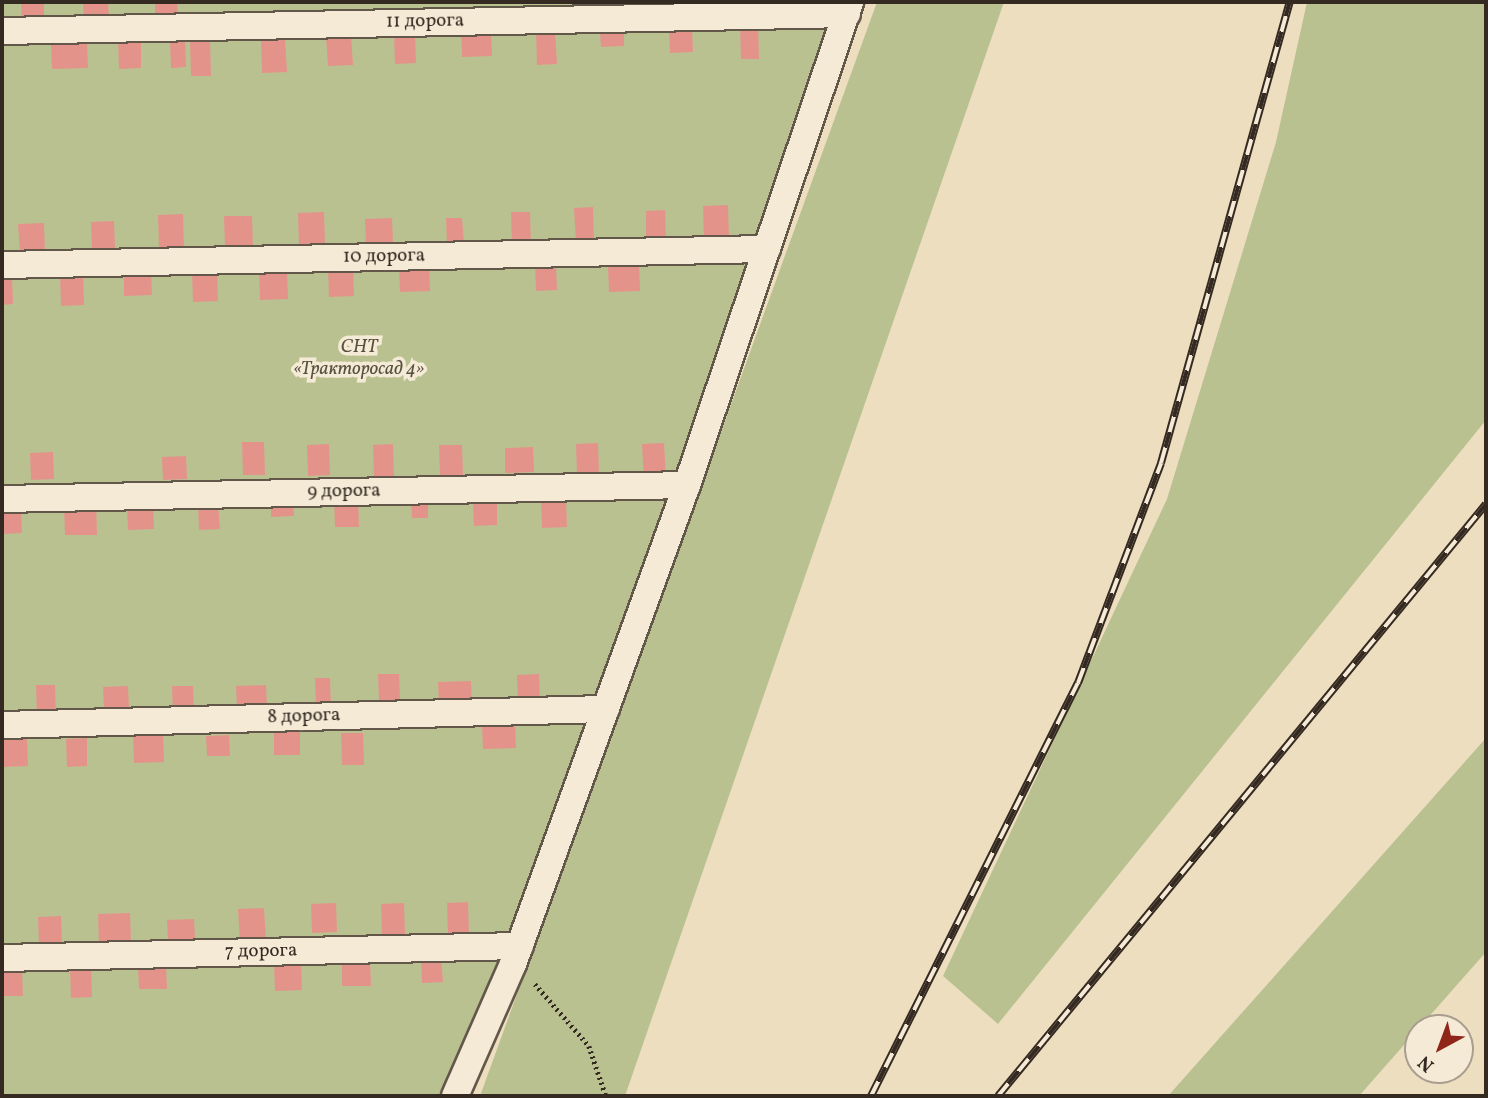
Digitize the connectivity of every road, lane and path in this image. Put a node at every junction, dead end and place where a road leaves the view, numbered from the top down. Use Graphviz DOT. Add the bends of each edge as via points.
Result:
graph roads {
  1 [pos="849,8"];
  2 [pos="2,31"];
  3 [pos="767,249"];
  4 [pos="2,265"];
  5 [pos="687,485"];
  6 [pos="2,499"];
  7 [pos="606,709"];
  8 [pos="2,725"];
  9 [pos="516,955"];
  10 [pos="2,958"];
  11 [pos="455,1096"];
  12 [pos="606,1096"];
  1 -- 2 [label="street, 11 дорога"];
  1 -- 3 [label="street"];
  3 -- 4 [label="street, 10 дорога"];
  3 -- 5 [label="street"];
  5 -- 6 [label="street, 9 дорога"];
  5 -- 7 [label="street"];
  7 -- 8 [label="street, 8 дорога"];
  7 -- 9 [label="street"];
  9 -- 10 [label="street, 7 дорога"];
  9 -- 11 [label="street"];
  9 -- 12 [label="path" via="589,1046"];
}
